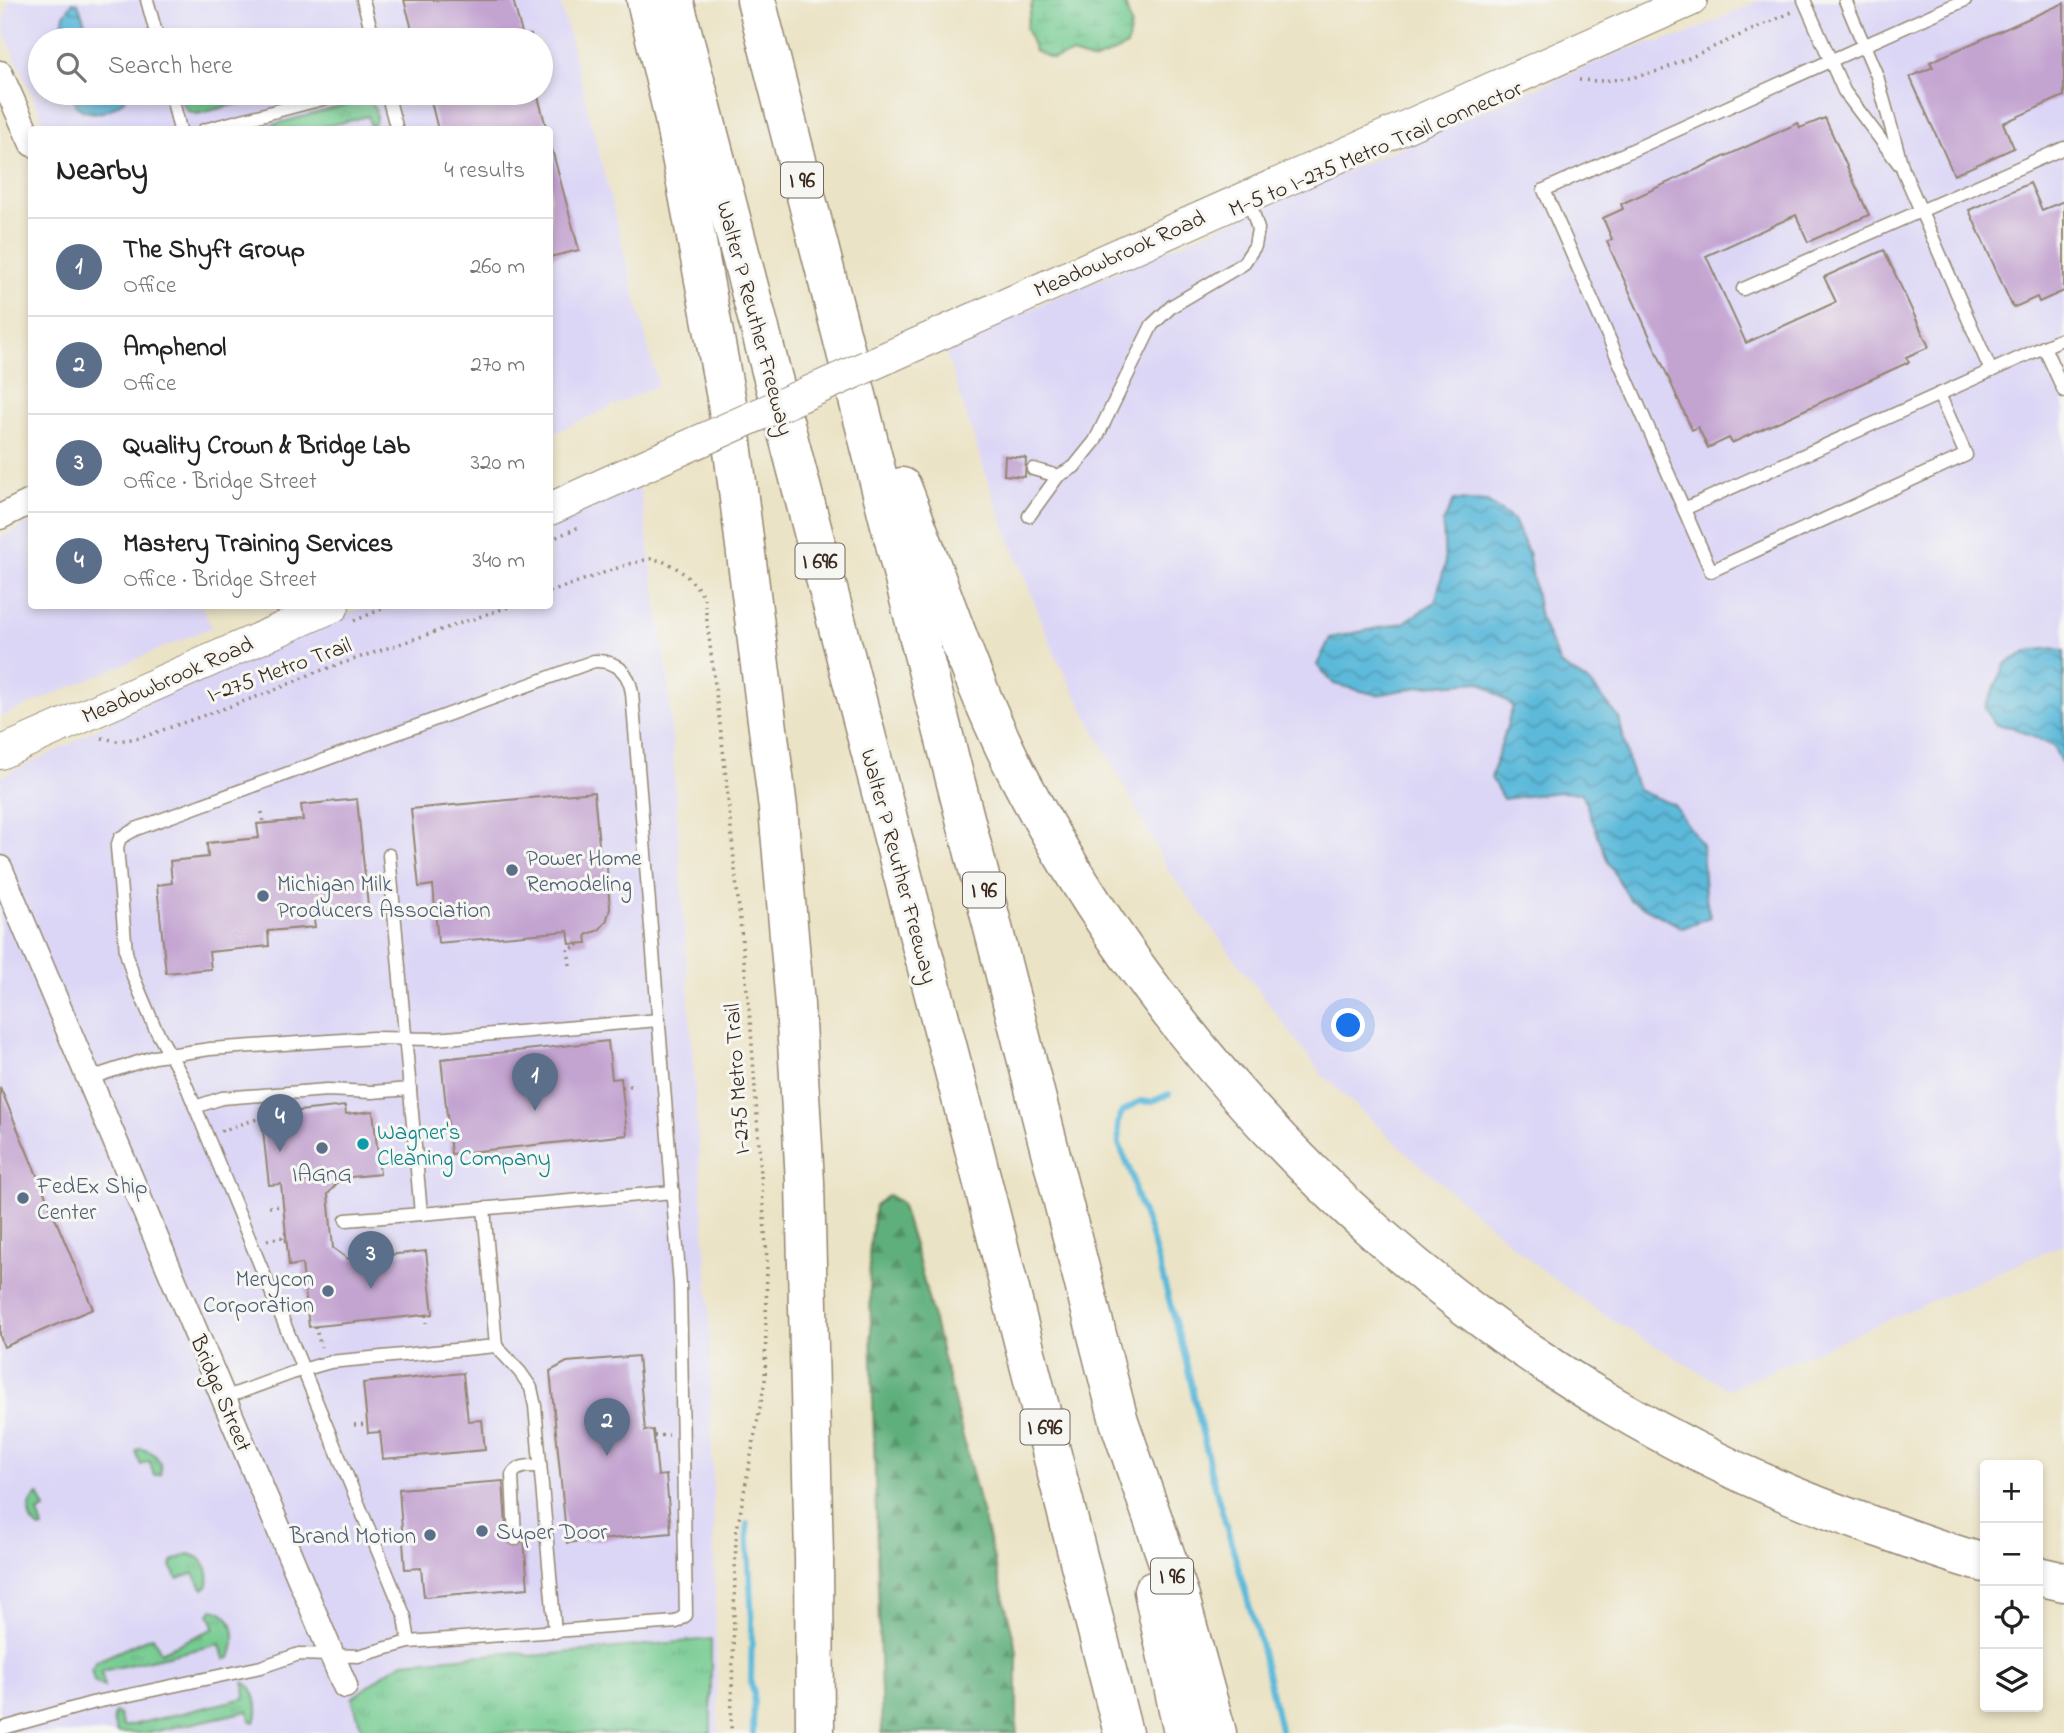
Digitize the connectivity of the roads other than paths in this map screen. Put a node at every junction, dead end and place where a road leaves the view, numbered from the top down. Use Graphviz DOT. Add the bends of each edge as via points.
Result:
graph roads {
  1 [pos="147,0"];
  2 [pos="363,0"];
  3 [pos="646,0"];
  4 [pos="674,0"];
  5 [pos="756,0"];
  6 [pos="1691,0"];
  7 [pos="1845,0"];
  8 [pos="1965,0"];
  9 [pos="1805,3"];
  10 [pos="155,28"];
  11 [pos="371,28"];
  12 [pos="1864,45"];
  13 [pos="1830,61"];
  14 [pos="0,73"];
  15 [pos="174,105"];
  16 [pos="300,105"];
  17 [pos="390,105"];
  18 [pos="179,126"];
  19 [pos="220,126"];
  20 [pos="396,126"];
  21 [pos="28,135"];
  22 [pos="2064,148"];
  23 [pos="1903,170"];
  24 [pos="1247,195"];
  25 [pos="1921,211"];
  26 [pos="1743,289"];
  27 [pos="2064,338"];
  28 [pos="2044,347"];
  29 [pos="848,360"];
  30 [pos="1991,371"];
  31 [pos="2064,391"];
  32 [pos="1939,394"];
  33 [pos="1033,468"];
  34 [pos="1058,475"];
  35 [pos="28,503"];
  36 [pos="553,508"];
  37 [pos="1684,509"];
  38 [pos="1029,516"];
  39 [pos="0,517"];
  40 [pos="326,609"];
  41 [pos="0,752"];
  42 [pos="389,855"];
  43 [pos="0,867"];
  44 [pos="659,1020"];
  45 [pos="406,1039"];
  46 [pos="169,1054"];
  47 [pos="90,1078"];
  48 [pos="410,1090"];
  49 [pos="195,1107"];
  50 [pos="673,1192"];
  51 [pos="484,1208"];
  52 [pos="421,1214"];
  53 [pos="346,1220"];
  54 [pos="496,1346"];
  55 [pos="303,1370"];
  56 [pos="224,1398"];
  57 [pos="1119,1421"];
  58 [pos="541,1466"];
  59 [pos="515,1539"];
  60 [pos="1980,1561"];
  61 [pos="2043,1577"];
  62 [pos="2064,1582"];
  63 [pos="555,1632"];
  64 [pos="410,1642"];
  65 [pos="331,1654"];
  66 [pos="345,1686"];
  67 [pos="0,1729"];
  68 [pos="815,1733"];
  69 [pos="1123,1733"];
  70 [pos="1183,1733"];
  71 [pos="1216,1733"];
  1 -- 10 [label="lane"];
  2 -- 11 [label="lane"];
  3 -- 68 [label="highway" via="673,114 727,403 778,808 805,1182"];
  4 -- 69 [label="highway, Walter P Reuther Freeway / I 696"];
  5 -- 29 [label="highway, I 96"];
  6 -- 24 [label="street, Meadowbrook Road"];
  7 -- 12 [label="lane"];
  8 -- 12 [label="lane"];
  9 -- 13 [label="lane"];
  12 -- 13 [label="lane"];
  12 -- 23 [label="lane"];
  13 -- 23 [label="lane" via="1844,91"];
  13 -- 37 [label="lane" via="1545,190"];
  14 -- 21 [label="street"];
  15 -- 18 [label="lane"];
  16 -- 19 [label="lane"];
  17 -- 20 [label="lane"];
  22 -- 25 [label="lane"];
  23 -- 25 [label="lane"];
  24 -- 34 [label="lane" via="1258,229 1255,246 1243,264 1172,306 1152,325 1096,441 1074,467"];
  24 -- 36 [label="street, Meadowbrook Road, bridge"];
  25 -- 26 [label="lane"];
  25 -- 30 [label="lane"];
  27 -- 28 [label="lane"];
  28 -- 30 [label="lane"];
  28 -- 31 [label="lane"];
  29 -- 57 [label="highway, I 96"];
  29 -- 60 [label="highway" via="1018,775 1084,890 1151,990 1306,1168 1400,1255 1502,1335 1687,1448 1819,1508"];
  30 -- 32 [label="lane"];
  32 -- 37 [label="lane"];
  32 -- 37 [label="lane" via="1966,455 1711,571"];
  33 -- 34 [label="lane"];
  34 -- 38 [label="lane"];
  35 -- 39 [label="street"];
  40 -- 41 [label="street, Meadowbrook Road"];
  42 -- 45 [label="lane"];
  43 -- 47 [label="street, Bridge Street"];
  44 -- 45 [label="lane"];
  44 -- 46 [label="lane" via="631,685 617,666 594,661 120,838 117,857 126,951"];
  44 -- 50 [label="lane"];
  45 -- 46 [label="lane"];
  45 -- 48 [label="lane"];
  46 -- 47 [label="lane"];
  46 -- 49 [label="lane"];
  47 -- 56 [label="street, Bridge Street"];
  48 -- 49 [label="lane" via="327,1090 216,1099"];
  48 -- 52 [label="lane"];
  49 -- 55 [label="lane"];
  50 -- 51 [label="lane"];
  50 -- 63 [label="lane" via="680,1286 686,1615 676,1622"];
  51 -- 52 [label="lane"];
  51 -- 54 [label="lane"];
  52 -- 53 [label="lane"];
  54 -- 55 [label="lane" via="330,1362"];
  54 -- 58 [label="lane" via="531,1388"];
  55 -- 56 [label="lane"];
  55 -- 64 [label="lane" via="405,1617"];
  56 -- 65 [label="street, Bridge Street"];
  57 -- 70 [label="highway"];
  57 -- 71 [label="highway, I 96" via="1179,1594"];
  58 -- 59 [label="lane" via="519,1468 512,1475"];
  58 -- 63 [label="lane"];
  61 -- 62 [label="highway"];
  63 -- 64 [label="lane"];
  64 -- 65 [label="lane" via="370,1654"];
  65 -- 66 [label="street, Bridge Street"];
  65 -- 67 [label="lane" via="299,1654"];
}
